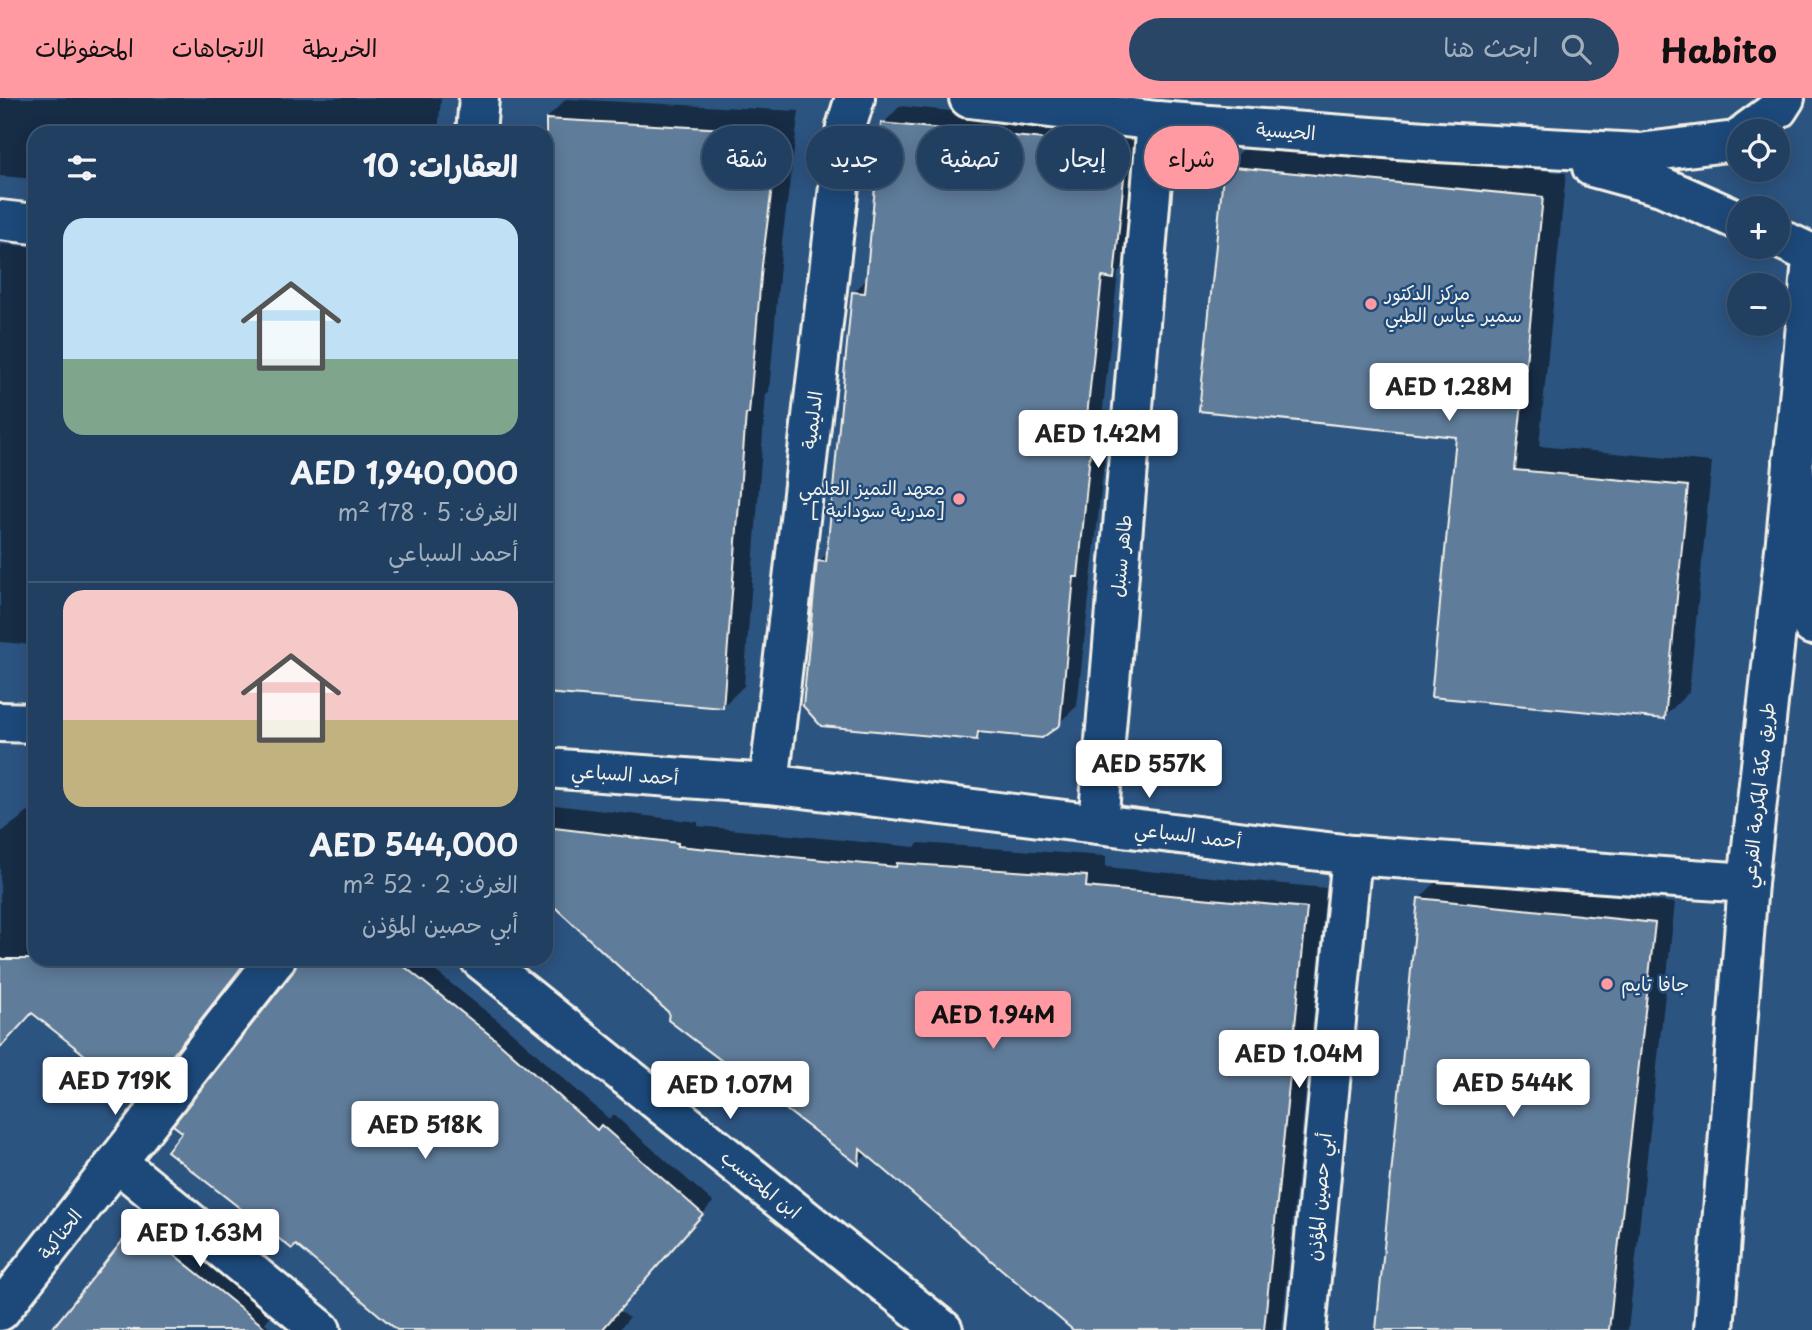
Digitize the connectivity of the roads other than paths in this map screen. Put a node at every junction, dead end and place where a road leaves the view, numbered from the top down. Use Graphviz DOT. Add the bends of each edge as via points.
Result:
graph roads {
  1 [pos="479,98"];
  2 [pos="855,98"];
  3 [pos="968,98"];
  4 [pos="1784,98"];
  5 [pos="1764,119"];
  6 [pos="1157,121"];
  7 [pos="477,126"];
  8 [pos="1437,142"];
  9 [pos="1727,142"];
  10 [pos="1727,215"];
  11 [pos="0,220"];
  12 [pos="28,223"];
  13 [pos="1790,244"];
  14 [pos="1812,254"];
  15 [pos="1812,260"];
  16 [pos="1793,460"];
  17 [pos="1812,625"];
  18 [pos="553,769"];
  19 [pos="768,784"];
  20 [pos="1098,824"];
  21 [pos="1352,855"];
  22 [pos="1748,883"];
  23 [pos="271,966"];
  24 [pos="489,966"];
  25 [pos="117,1162"];
  26 [pos="0,1311"];
  27 [pos="927,1325"];
  28 [pos="321,1330"];
  29 [pos="1306,1330"];
  30 [pos="1714,1330"];
  1 -- 7 [label="main road"];
  2 -- 19 [label="main road, الدليمية" via="845,141"];
  3 -- 6 [label="main road, الحيسية"];
  4 -- 5 [label="main road"];
  6 -- 8 [label="main road, الحيسية"];
  6 -- 20 [label="main road, طاهر سنبل"];
  8 -- 9 [label="main road" via="1639,153"];
  8 -- 10 [label="main road" via="1578,163 1661,186"];
  11 -- 12 [label="main road"];
  13 -- 14 [label="main road"];
  15 -- 16 [label="main road, طريق مكة المكرمة الفرعي"];
  16 -- 17 [label="main road"];
  16 -- 22 [label="main road, طريق مكة المكرمة الفرعي"];
  18 -- 19 [label="main road, أحمد السباعي"];
  19 -- 20 [label="main road, أحمد السباعي"];
  20 -- 21 [label="main road, أحمد السباعي"];
  21 -- 22 [label="main road, أحمد السباعي"];
  21 -- 29 [label="main road, أبي حصين المؤذن"];
  22 -- 30 [label="main road, طريق مكة المكرمة الفرعي"];
  23 -- 25 [label="main road, الحناكية"];
  24 -- 27 [label="main road, ابن المحتسب"];
  25 -- 26 [label="main road, الحناكية"];
  25 -- 28 [label="main road"];
}
